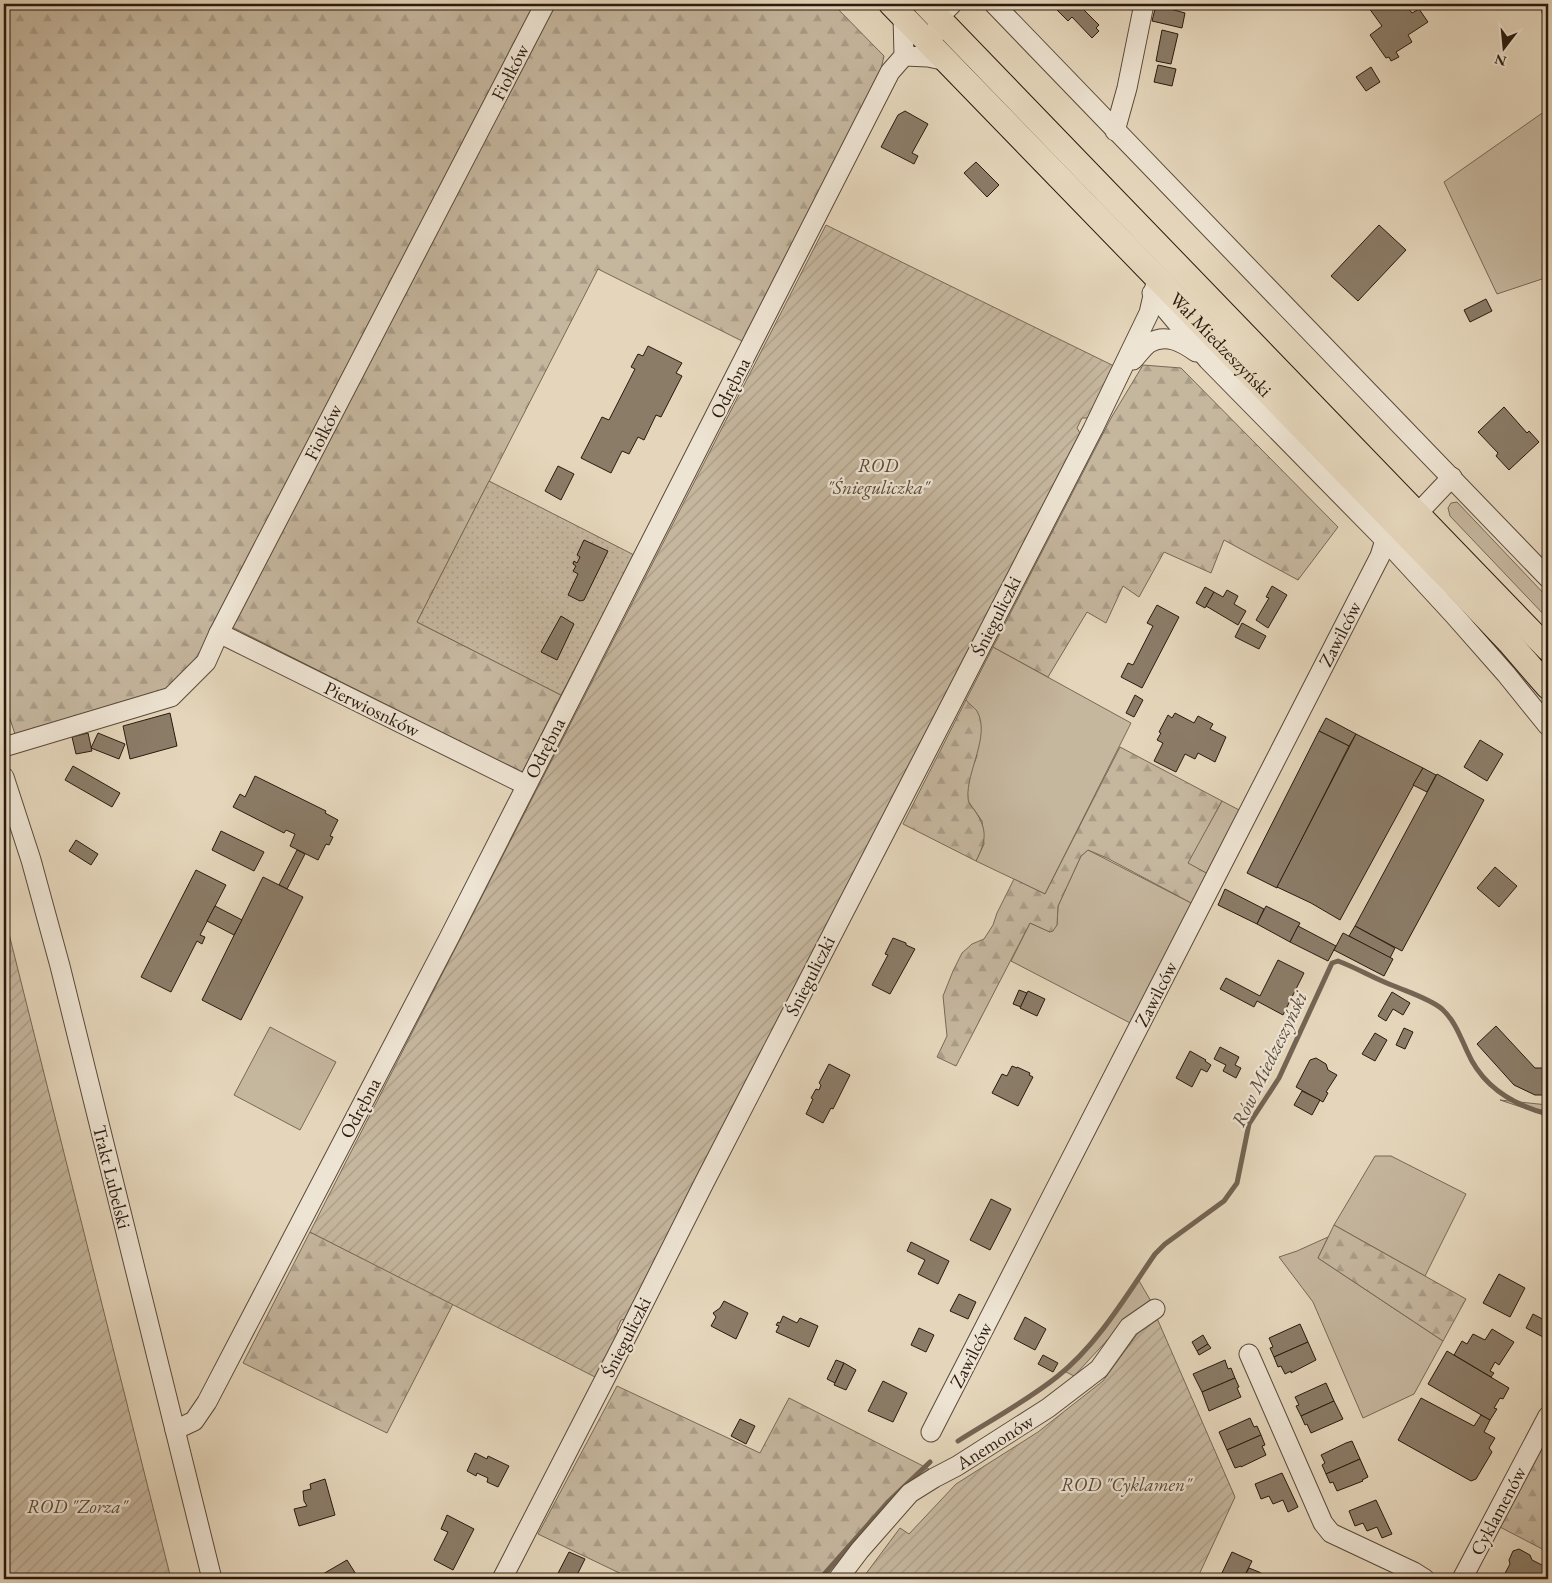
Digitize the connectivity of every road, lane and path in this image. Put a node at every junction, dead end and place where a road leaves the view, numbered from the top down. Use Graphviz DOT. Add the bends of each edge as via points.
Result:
graph roads {
  1 [pos="545,4"];
  2 [pos="994,4"];
  3 [pos="1144,4"];
  4 [pos="938,8"];
  5 [pos="897,10"];
  6 [pos="941,54"];
  7 [pos="904,56"];
  8 [pos="1115,131"];
  9 [pos="1155,285"];
  10 [pos="1208,360"];
  11 [pos="1120,374"];
  12 [pos="1452,477"];
  13 [pos="1418,513"];
  14 [pos="1382,548"];
  15 [pos="1548,578"];
  16 [pos="219,633"];
  17 [pos="1548,649"];
  18 [pos="1548,687"];
  19 [pos="1548,726"];
  20 [pos="4,747"];
  21 [pos="4,777"];
  22 [pos="526,785"];
  23 [pos="1155,1309"];
  24 [pos="1249,1354"];
  25 [pos="1548,1416"];
  26 [pos="175,1430"];
  27 [pos="931,1432"];
  28 [pos="212,1579"];
  29 [pos="502,1579"];
  30 [pos="838,1579"];
  31 [pos="1425,1579"];
  32 [pos="1462,1579"];
  1 -- 16 [label="street, Fiołków"];
  2 -- 8 [label="street"];
  3 -- 8 [label="street"];
  4 -- 6 [label="street"];
  4 -- 13 [label="main road, Wał Miedzeszyński"];
  5 -- 6 [label="main road, Wał Miedzeszyński"];
  5 -- 7 [label="street"];
  6 -- 7 [label="street"];
  6 -- 9 [label="main road, Wał Miedzeszyński"];
  7 -- 22 [label="street, Odrębna" via="890,72"];
  8 -- 12 [label="street"];
  9 -- 10 [label="street"];
  9 -- 11 [label="street" via="1149,313"];
  9 -- 18 [label="main road, Wał Miedzeszyński" via="1452,582"];
  10 -- 11 [label="street" via="1182,342 1168,338 1148,343"];
  10 -- 14 [label="street"];
  11 -- 29 [label="street, Śnieguliczki"];
  12 -- 13 [label="street"];
  12 -- 15 [label="street"];
  13 -- 17 [label="main road, Wał Miedzeszyński"];
  14 -- 19 [label="street" via="1506,674"];
  14 -- 27 [label="street, Zawilców"];
  16 -- 20 [label="street, Fiołków" via="206,662 171,697"];
  16 -- 22 [label="street, Pierwiosnków"];
  21 -- 26 [label="street, Trakt Lubelski" via="60,966"];
  22 -- 26 [label="street, Odrębna" via="207,1402 194,1420"];
  23 -- 30 [label="street, Anemonów" via="1129,1327 1100,1369 1048,1408 910,1493"];
  24 -- 31 [label="street" via="1323,1523 1331,1533"];
  25 -- 32 [label="street, Cyklamenów"];
  26 -- 28 [label="street, Trakt Lubelski"];
}
